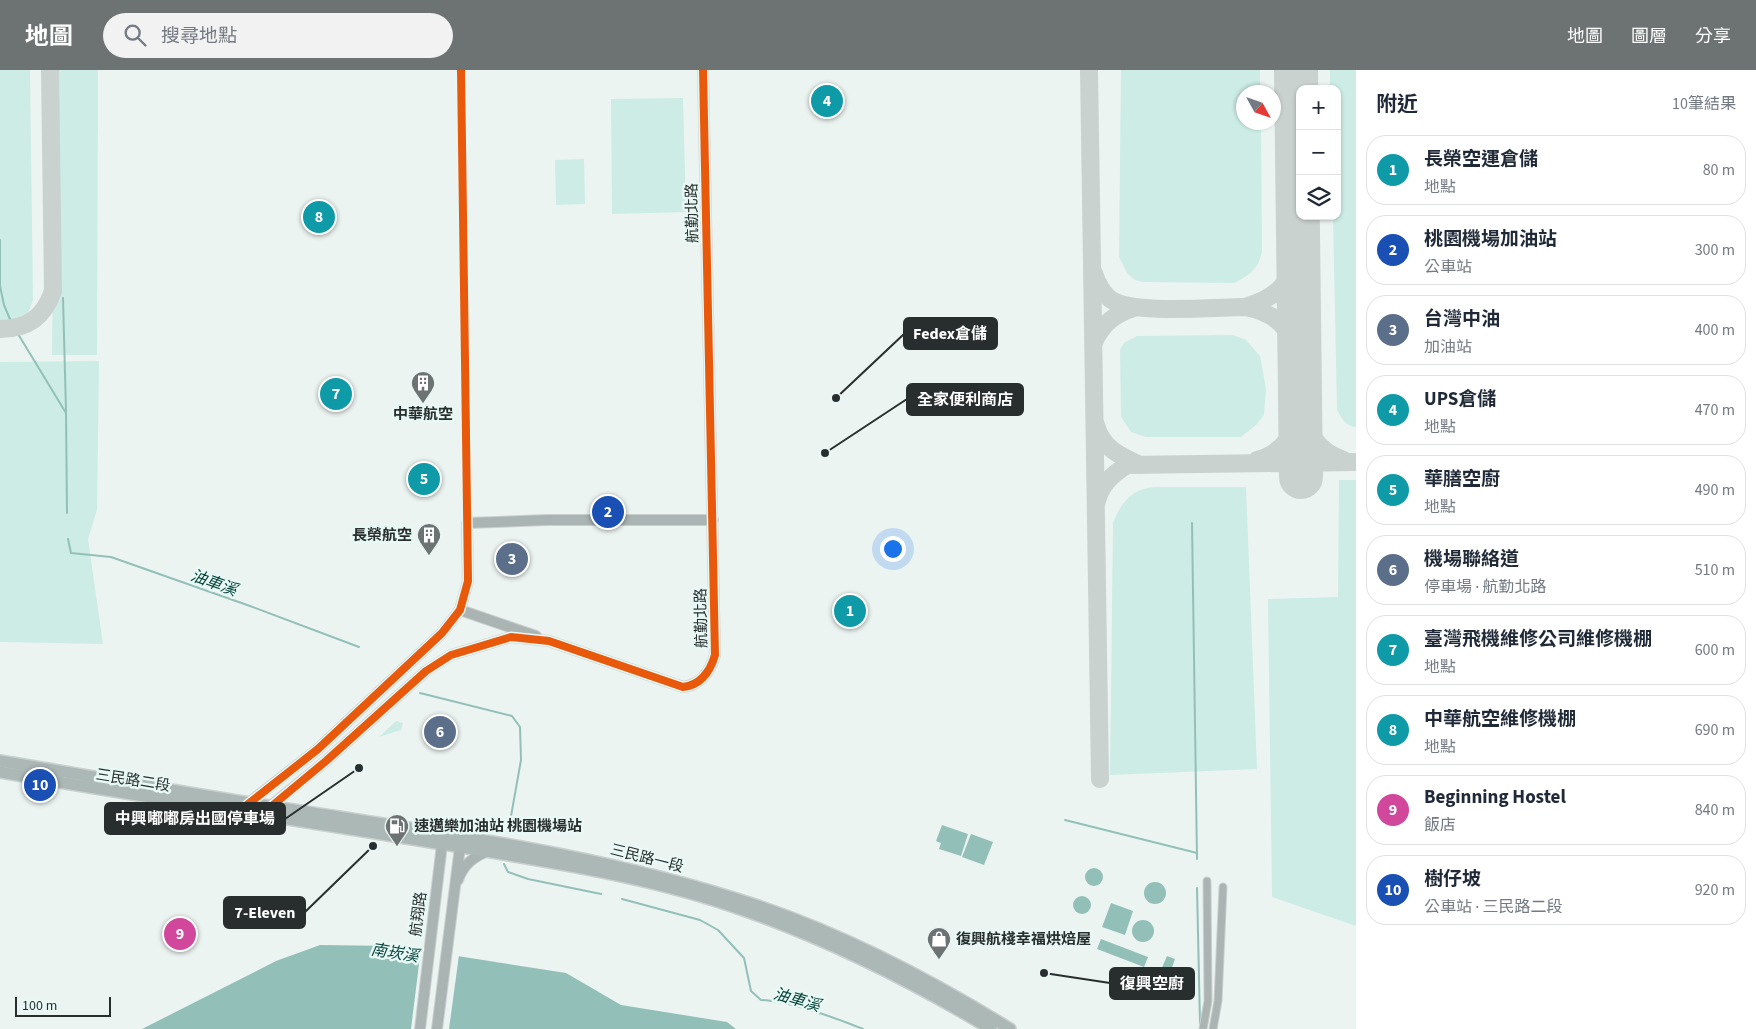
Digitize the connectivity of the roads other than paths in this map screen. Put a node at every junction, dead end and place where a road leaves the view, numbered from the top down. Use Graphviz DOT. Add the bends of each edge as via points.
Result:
graph roads {
  1 [pos="461,70"];
  2 [pos="704,70"];
  3 [pos="713,520"];
  4 [pos="467,523"];
  5 [pos="460,610"];
  6 [pos="549,641"];
  7 [pos="0,761"];
  8 [pos="0,772"];
  9 [pos="249,803"];
  10 [pos="272,806"];
  11 [pos="238,812"];
  12 [pos="260,815"];
  13 [pos="443,838"];
  14 [pos="461,841"];
  15 [pos="488,852"];
  16 [pos="1207,881"];
  17 [pos="1223,887"];
  18 [pos="455,888"];
  19 [pos="420,1029"];
  20 [pos="436,1029"];
  21 [pos="991,1029"];
  22 [pos="1010,1029"];
  23 [pos="1203,1029"];
  24 [pos="1213,1029"];
  1 -- 4 [label="street"];
  2 -- 3 [label="street, 航勤北路"];
  3 -- 4 [label="street"];
  3 -- 6 [label="street, 航勤北路" via="715,655 708,673 693,686 672,685"];
  4 -- 5 [label="street" via="468,581"];
  5 -- 6 [label="street"];
  5 -- 9 [label="street" via="442,633 318,749"];
  6 -- 10 [label="street, 航勤北路" via="511,637 451,656 426,671"];
  7 -- 9 [label="main road, 三民路二段"];
  8 -- 11 [label="main road, 三民路二段"];
  9 -- 10 [label="main road, 三民路一段"];
  9 -- 11 [label="street"];
  10 -- 12 [label="street, 航勤北路"];
  10 -- 13 [label="main road, 三民路一段"];
  11 -- 12 [label="main road, 三民路二段"];
  12 -- 13 [label="main road, 三民路一段"];
  13 -- 14 [label="main road, 三民路一段"];
  13 -- 19 [label="street, 航翔路"];
  14 -- 15 [label="main road, 三民路一段"];
  14 -- 18 [label="street"];
  14 -- 22 [label="main road, 三民路一段" via="618,866 760,906 893,963"];
  15 -- 18 [label="street" via="466,864"];
  15 -- 21 [label="main road, 三民路一段" via="618,875 729,905 876,965"];
  16 -- 23 [label="street" via="1209,979"];
  17 -- 24 [label="street" via="1218,1001"];
  18 -- 20 [label="street"];
}
